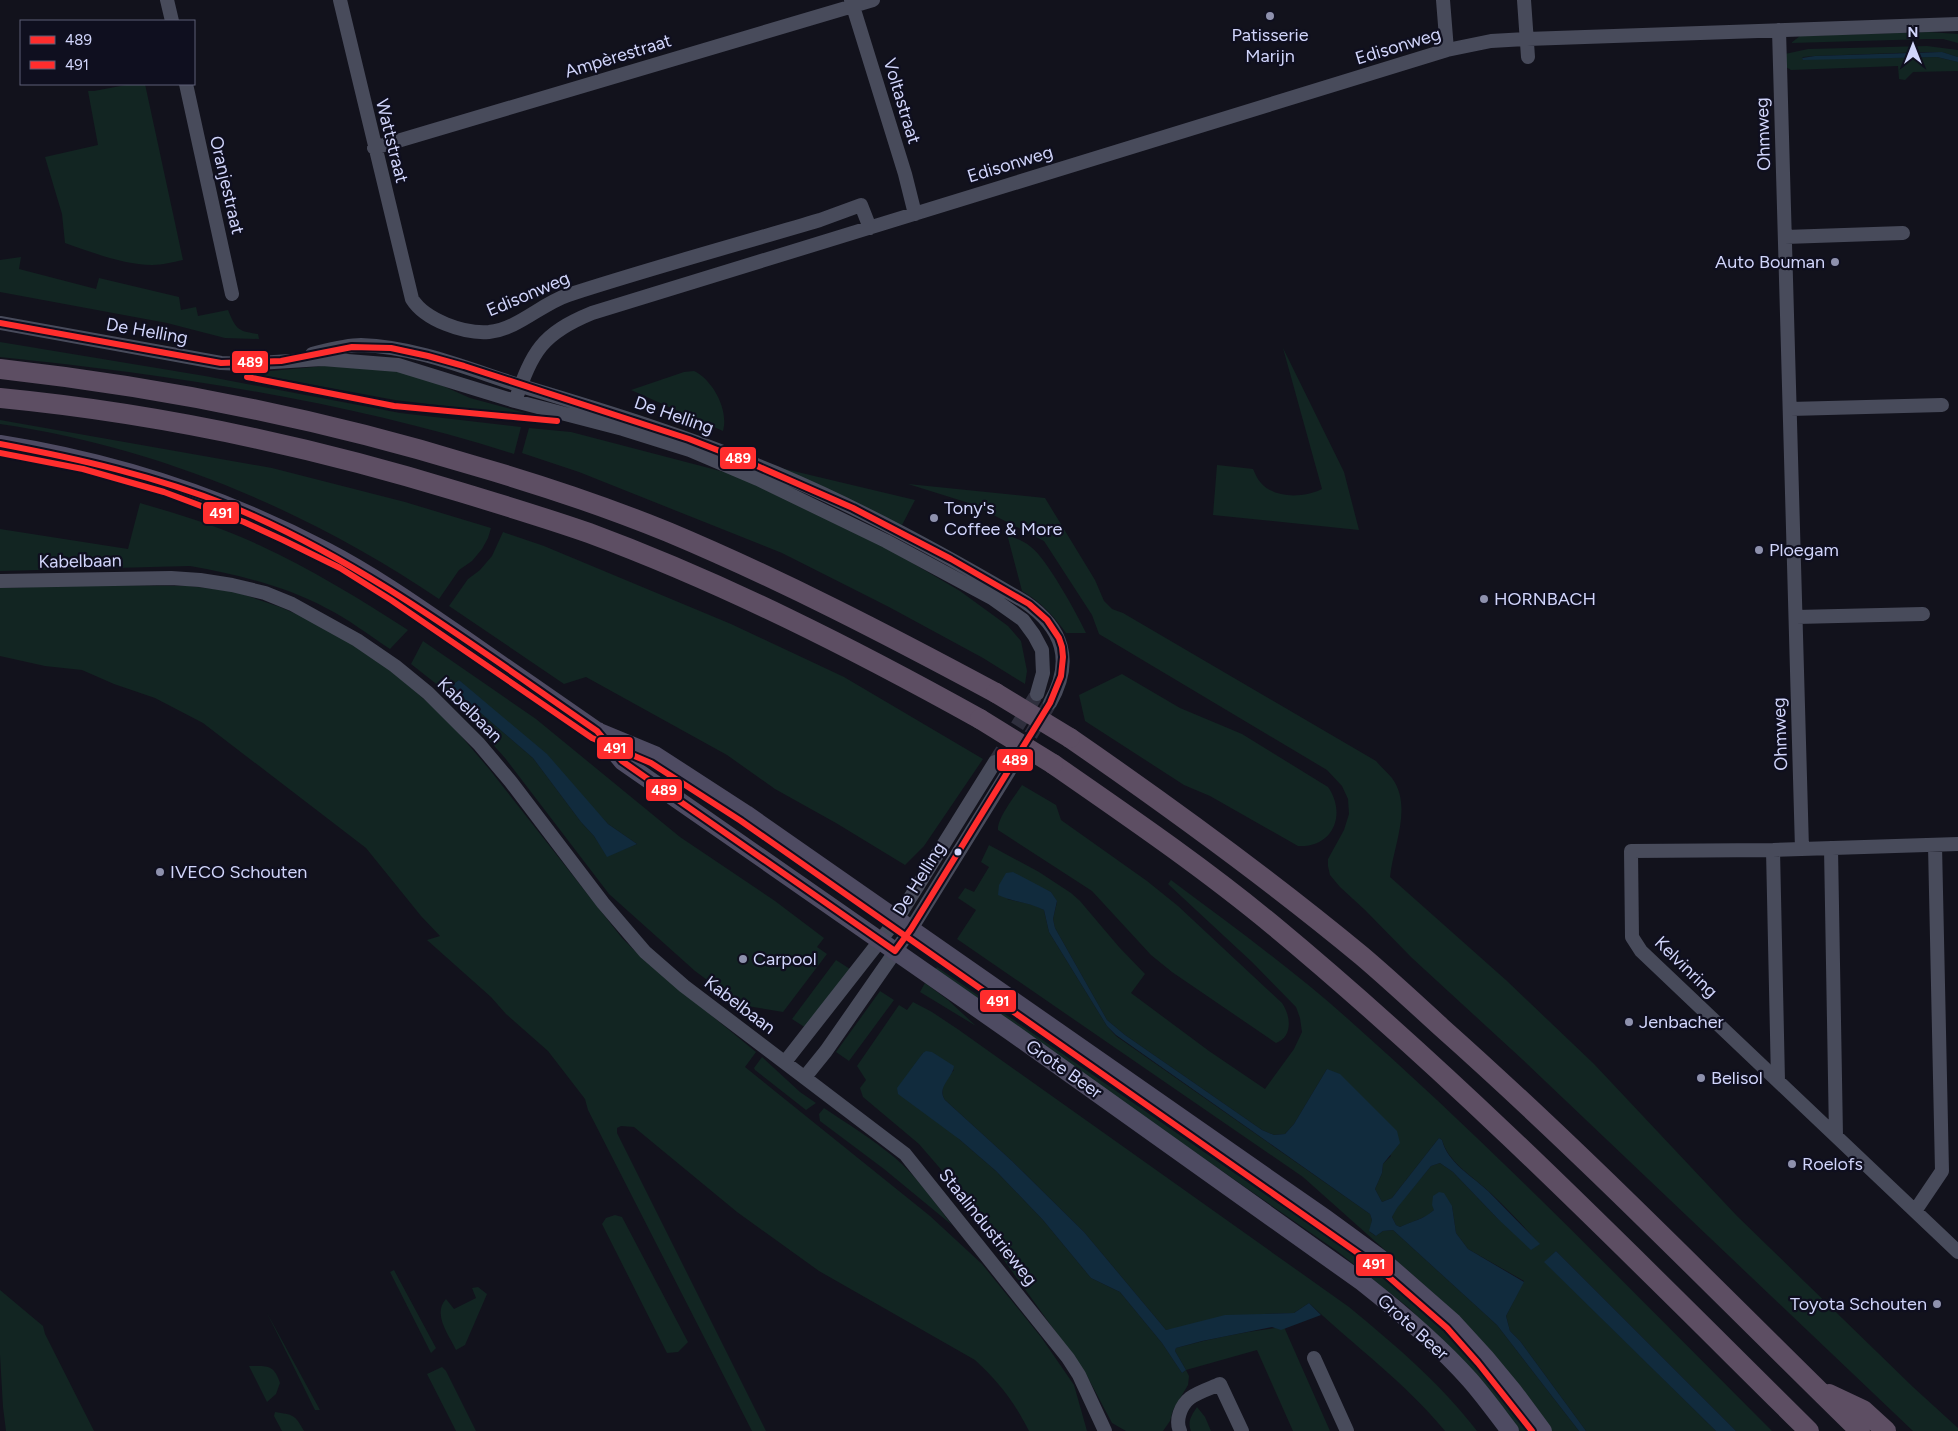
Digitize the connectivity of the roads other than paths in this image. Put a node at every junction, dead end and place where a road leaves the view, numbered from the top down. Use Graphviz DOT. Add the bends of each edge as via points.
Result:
graph roads {
  1 [pos="167,0"];
  2 [pos="340,0"];
  3 [pos="873,0"];
  4 [pos="1443,0"];
  5 [pos="1524,0"];
  6 [pos="852,3"];
  7 [pos="172,20"];
  8 [pos="1958,24"];
  9 [pos="1779,30"];
  10 [pos="1527,39"];
  11 [pos="1447,50"];
  12 [pos="1528,57"];
  13 [pos="186,85"];
  14 [pos="374,148"];
  15 [pos="915,214"];
  16 [pos="870,228"];
  17 [pos="1903,232"];
  18 [pos="1785,237"];
  19 [pos="588,290"];
  20 [pos="409,291"];
  21 [pos="232,294"];
  22 [pos="592,313"];
  23 [pos="0,323"];
  24 [pos="288,360"];
  25 [pos="0,369"];
  26 [pos="520,385"];
  27 [pos="0,398"];
  28 [pos="515,401"];
  29 [pos="1942,405"];
  30 [pos="1790,409"];
  31 [pos="0,444"];
  32 [pos="0,581"];
  33 [pos="1923,614"];
  34 [pos="1796,617"];
  35 [pos="1037,694"];
  36 [pos="1050,703"];
  37 [pos="597,731"];
  38 [pos="995,762"];
  39 [pos="1009,771"];
  40 [pos="1958,844"];
  41 [pos="1935,845"];
  42 [pos="1831,848"];
  43 [pos="1802,849"];
  44 [pos="1773,850"];
  45 [pos="904,924"];
  46 [pos="880,940"];
  47 [pos="895,951"];
  48 [pos="785,1062"];
  49 [pos="805,1077"];
  50 [pos="1778,1081"];
  51 [pos="1836,1136"];
  52 [pos="1915,1211"];
  53 [pos="1958,1252"];
  54 [pos="1314,1358"];
  55 [pos="1814,1386"];
  56 [pos="1105,1431"];
  57 [pos="1180,1431"];
  58 [pos="1242,1431"];
  59 [pos="1347,1431"];
  60 [pos="1510,1431"];
  61 [pos="1543,1431"];
  62 [pos="1809,1431"];
  63 [pos="1860,1431"];
  64 [pos="1886,1431"];
  1 -- 7 [label="street"];
  2 -- 14 [label="street, Wattstraat"];
  3 -- 6 [label="street, Ampèrestraat"];
  4 -- 11 [label="street"];
  5 -- 10 [label="street"];
  6 -- 14 [label="street, Ampèrestraat"];
  6 -- 15 [label="street, Voltastraat"];
  8 -- 9 [label="street, Edisonweg"];
  9 -- 10 [label="street, Edisonweg"];
  9 -- 18 [label="street, Ohmweg"];
  10 -- 11 [label="street, Edisonweg" via="1491,41"];
  10 -- 12 [label="street"];
  11 -- 15 [label="street, Edisonweg"];
  13 -- 21 [label="street, Oranjestraat"];
  14 -- 20 [label="street, Wattstraat"];
  15 -- 16 [label="street, Edisonweg"];
  16 -- 19 [label="street, Edisonweg" via="861,205"];
  16 -- 22 [label="street, Edisonweg"];
  17 -- 18 [label="street"];
  18 -- 30 [label="street, Ohmweg"];
  19 -- 20 [label="street, Edisonweg" via="566,296 508,327 487,332 463,329 429,316 416,306"];
  19 -- 22 [label="street, Edisonweg"];
  22 -- 26 [label="street, Edisonweg" via="567,323 541,345"];
  23 -- 24 [label="street, De Helling" via="221,363"];
  24 -- 26 [label="street, De Helling" via="359,345 388,348 427,355"];
  24 -- 28 [label="street, De Helling" via="398,365"];
  25 -- 55 [label="highway, bridge" via="113,383 236,405 405,444 505,474 666,532 749,568 882,632 996,693 1070,738 1196,828 1363,957 1570,1146"];
  26 -- 28 [label="street, Edisonweg"];
  26 -- 36 [label="street, De Helling" via="626,418 776,473 916,539 1012,594 1038,611 1054,628 1060,642 1062,676"];
  27 -- 62 [label="highway, bridge" via="156,420 263,440 341,458 516,509 589,534 752,602 830,639 980,719 1053,764 1214,879 1367,1004 1523,1149"];
  28 -- 35 [label="street, De Helling" via="623,429 699,454 819,507 992,598 1023,620 1042,650 1043,673"];
  29 -- 30 [label="street"];
  30 -- 34 [label="street, Ohmweg"];
  31 -- 37 [label="main road, Grote Beer" via="130,472 206,497 280,529 372,578"];
  32 -- 48 [label="street, Kabelbaan" via="171,578 232,585 292,604 357,640 428,693 473,738 645,952 684,986"];
  33 -- 34 [label="street"];
  34 -- 43 [label="street, Ohmweg"];
  37 -- 45 [label="main road, Grote Beer" via="668,763"];
  37 -- 46 [label="main road, Grote Beer" via="622,761"];
  38 -- 45 [label="street, De Helling"];
  39 -- 45 [label="street, De Helling"];
  40 -- 41 [label="street, Kelvinring"];
  41 -- 42 [label="street, Kelvinring"];
  41 -- 52 [label="street" via="1942,1171"];
  42 -- 43 [label="street, Kelvinring"];
  42 -- 51 [label="street"];
  43 -- 44 [label="street, Kelvinring"];
  44 -- 50 [label="street"];
  44 -- 50 [label="street, Kelvinring" via="1631,851 1632,937 1641,951"];
  45 -- 46 [label="street, De Helling"];
  45 -- 47 [label="street, De Helling"];
  45 -- 61 [label="main road, Grote Beer" via="1380,1258 1453,1322"];
  46 -- 47 [label="main road, Grote Beer"];
  46 -- 48 [label="street, De Helling"];
  47 -- 49 [label="street, De Helling"];
  47 -- 60 [label="main road, Grote Beer" via="1362,1282 1442,1352"];
  48 -- 49 [label="street, Kabelbaan"];
  49 -- 56 [label="street, Staalindustrieweg" via="905,1154 1068,1358"];
  50 -- 51 [label="street, Kelvinring"];
  51 -- 52 [label="street, Kelvinring"];
  52 -- 53 [label="street, Kelvinring"];
  54 -- 59 [label="street"];
  55 -- 63 [label="highway"];
  55 -- 64 [label="highway" via="1863,1410"];
  57 -- 58 [label="street" via="1180,1411 1190,1398 1220,1384"];
}
